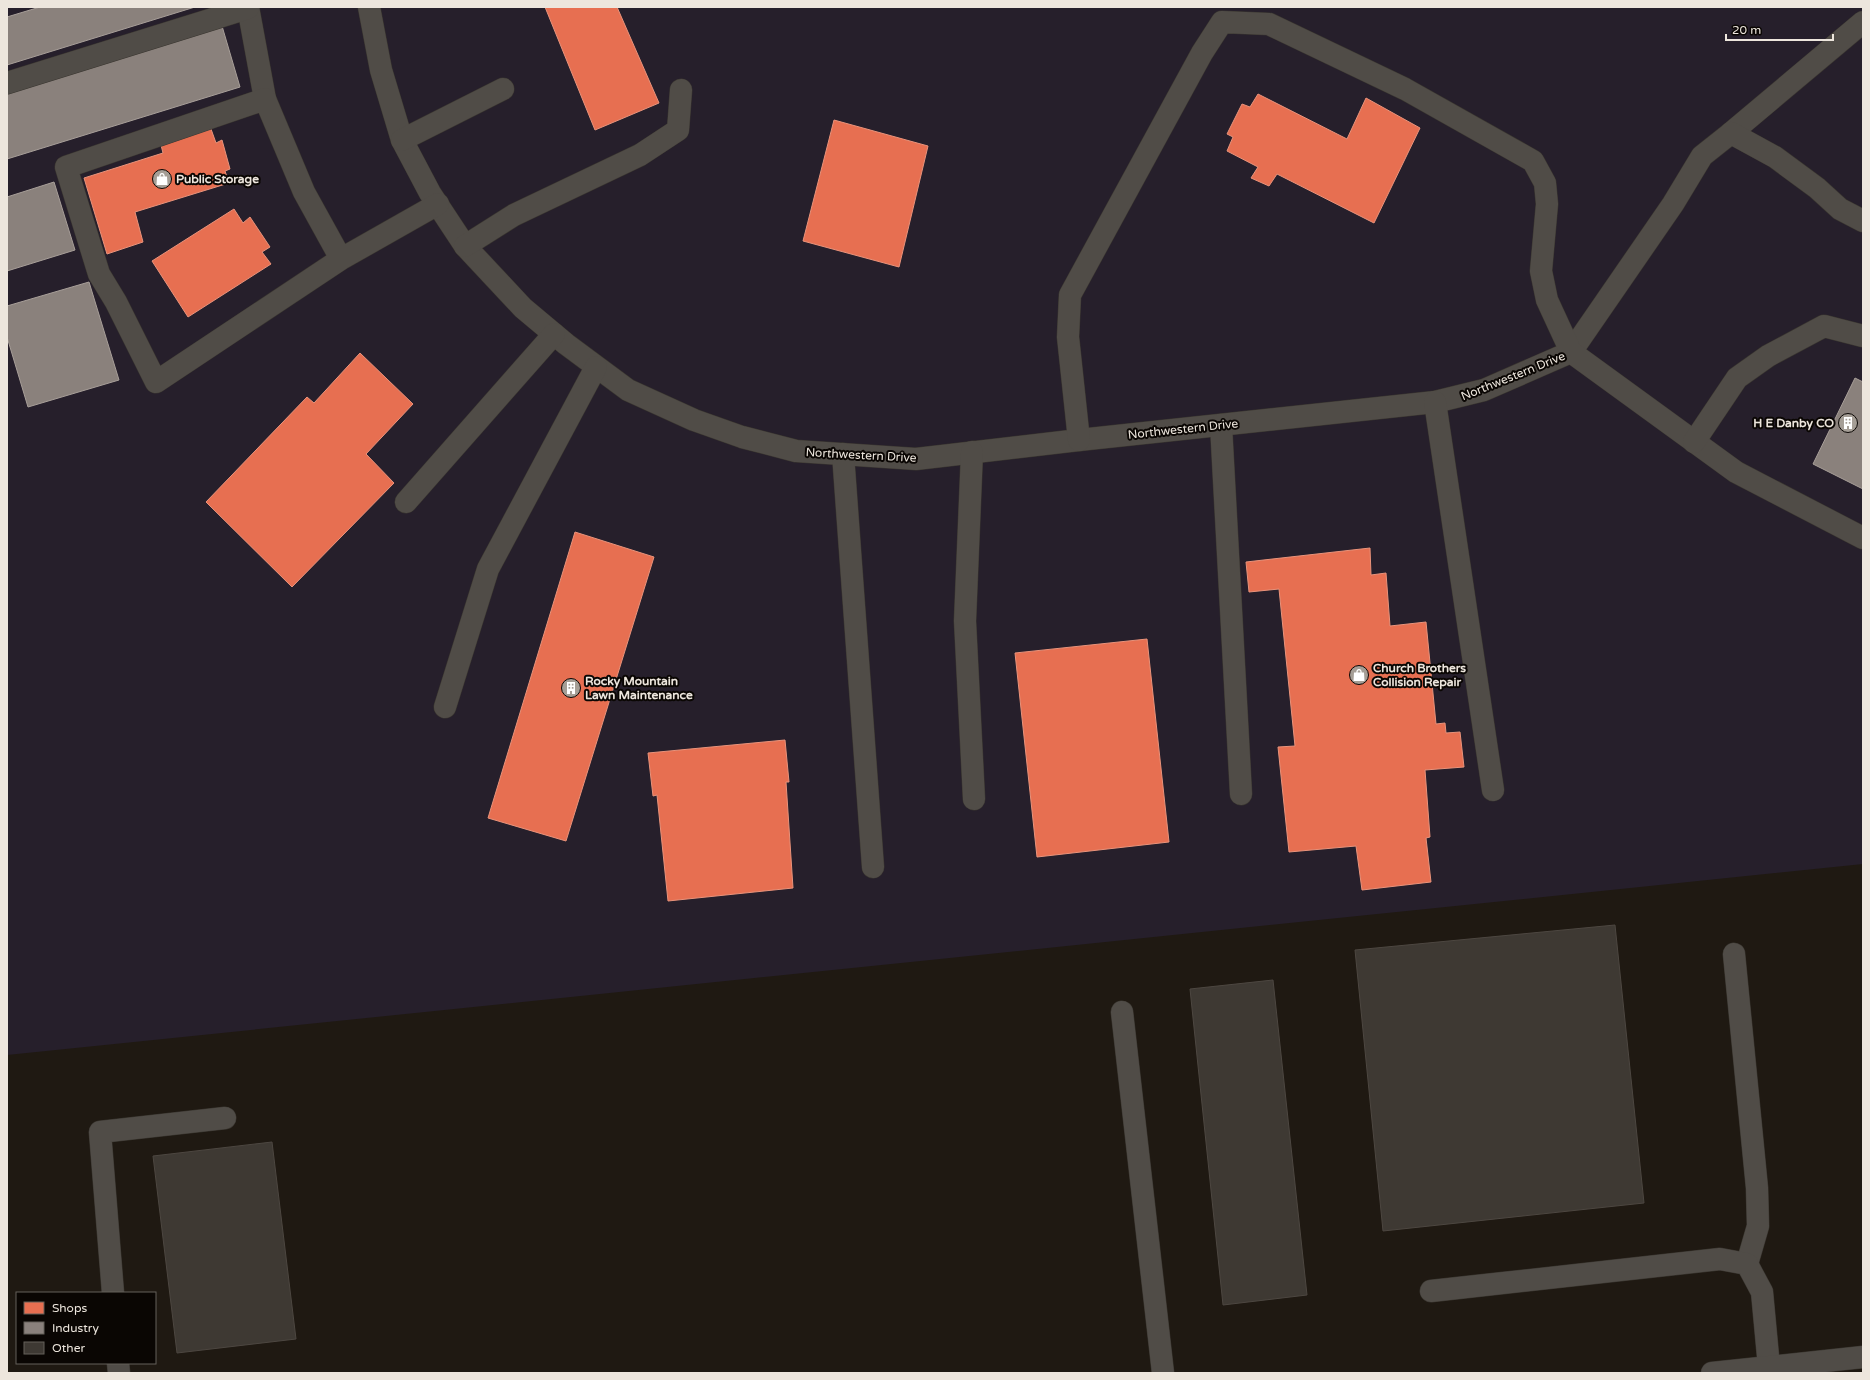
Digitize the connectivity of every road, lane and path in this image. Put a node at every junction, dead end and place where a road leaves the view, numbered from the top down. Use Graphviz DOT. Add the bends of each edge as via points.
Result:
graph roads {
  1 [pos="248,7"];
  2 [pos="369,7"];
  3 [pos="1863,22"];
  4 [pos="7,83"];
  5 [pos="503,89"];
  6 [pos="681,90"];
  7 [pos="265,99"];
  8 [pos="1731,133"];
  9 [pos="402,140"];
  10 [pos="438,204"];
  11 [pos="1863,221"];
  12 [pos="465,246"];
  13 [pos="341,259"];
  14 [pos="554,334"];
  15 [pos="1863,336"];
  16 [pos="1571,352"];
  17 [pos="596,367"];
  18 [pos="1435,402"];
  19 [pos="1221,425"];
  20 [pos="1079,440"];
  21 [pos="1694,442"];
  22 [pos="972,452"];
  23 [pos="843,454"];
  24 [pos="406,502"];
  25 [pos="1863,538"];
  26 [pos="445,707"];
  27 [pos="1493,790"];
  28 [pos="1241,794"];
  29 [pos="974,799"];
  30 [pos="873,867"];
  31 [pos="1734,954"];
  32 [pos="1122,1012"];
  33 [pos="225,1118"];
  34 [pos="1747,1264"];
  35 [pos="1431,1291"];
  36 [pos="113,1292"];
  37 [pos="1863,1357"];
  38 [pos="1769,1367"];
  39 [pos="1163,1373"];
  40 [pos="1712,1373"];
  1 -- 4 [label="street"];
  1 -- 7 [label="street"];
  2 -- 9 [label="street, Northwestern Drive" via="381,70"];
  3 -- 8 [label="street"];
  5 -- 9 [label="street"];
  6 -- 12 [label="street" via="678,130 640,155 514,215"];
  7 -- 13 [label="street" via="304,192"];
  7 -- 13 [label="street" via="66,167 99,274 156,382"];
  8 -- 11 [label="street" via="1775,157 1817,188 1840,209"];
  8 -- 16 [label="street" via="1702,156 1673,204"];
  9 -- 10 [label="street, Northwestern Drive"];
  10 -- 12 [label="street, Northwestern Drive"];
  10 -- 13 [label="street"];
  12 -- 14 [label="street, Northwestern Drive" via="523,308"];
  14 -- 17 [label="street, Northwestern Drive"];
  14 -- 24 [label="street"];
  15 -- 21 [label="street" via="1824,326 1768,356 1737,378"];
  16 -- 18 [label="street, Northwestern Drive" via="1484,390"];
  16 -- 20 [label="street" via="1547,300 1540,271 1547,204 1545,183 1532,161 1405,89 1270,24 1222,22 1202,53 1070,295 1068,337"];
  16 -- 21 [label="street"];
  17 -- 23 [label="street, Northwestern Drive" via="628,390 694,420 742,437 796,451"];
  17 -- 26 [label="street" via="488,569"];
  18 -- 19 [label="street, Northwestern Drive"];
  18 -- 27 [label="street"];
  19 -- 20 [label="street, Northwestern Drive"];
  19 -- 28 [label="street"];
  20 -- 22 [label="street, Northwestern Drive"];
  21 -- 25 [label="street" via="1736,472"];
  22 -- 23 [label="street, Northwestern Drive" via="916,459"];
  22 -- 29 [label="street" via="965,621"];
  23 -- 30 [label="street"];
  31 -- 34 [label="street" via="1757,1188 1758,1226"];
  32 -- 39 [label="street"];
  33 -- 36 [label="street" via="100,1132"];
  34 -- 35 [label="street" via="1720,1259"];
  34 -- 38 [label="street" via="1762,1292"];
  37 -- 38 [label="street"];
  38 -- 40 [label="street"];
}
